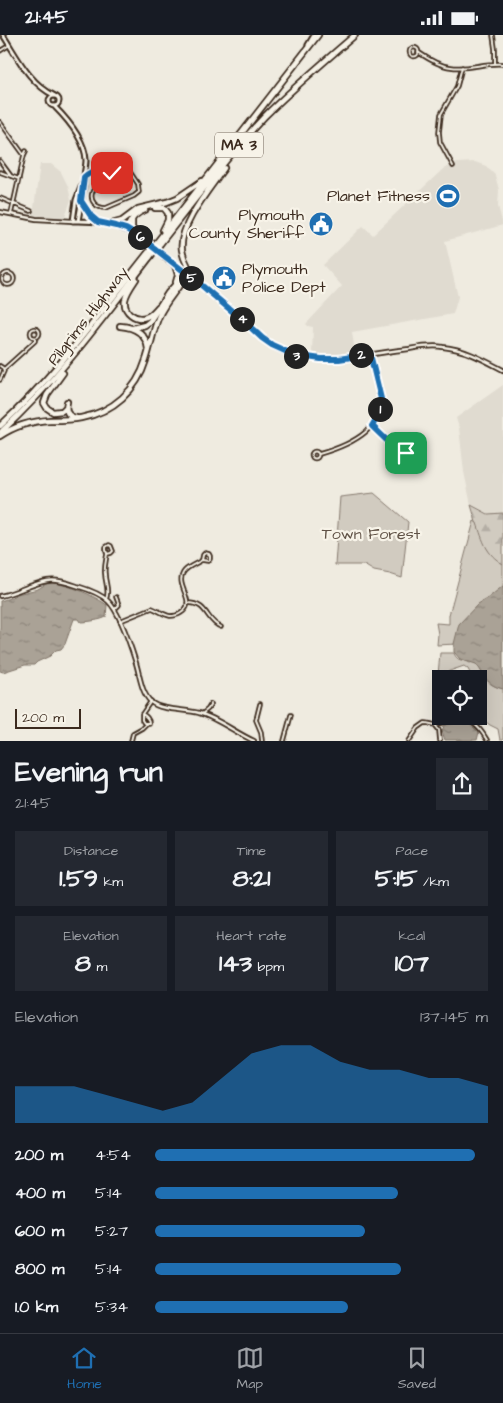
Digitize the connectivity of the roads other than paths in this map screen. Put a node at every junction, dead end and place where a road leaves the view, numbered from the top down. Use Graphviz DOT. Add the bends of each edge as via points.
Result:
graph roads {
  1 [pos="3,35"];
  2 [pos="316,35"];
  3 [pos="493,35"];
  4 [pos="354,36"];
  5 [pos="9,45"];
  6 [pos="0,51"];
  7 [pos="418,52"];
  8 [pos="495,63"];
  9 [pos="503,64"];
  10 [pos="462,67"];
  11 [pos="44,91"];
  12 [pos="55,96"];
  13 [pos="49,100"];
  14 [pos="56,105"];
  15 [pos="0,122"];
  16 [pos="244,140"];
  17 [pos="26,151"];
  18 [pos="24,155"];
  19 [pos="0,161"];
  20 [pos="453,167"];
  21 [pos="0,172"];
  22 [pos="112,173"];
  23 [pos="119,175"];
  24 [pos="208,175"];
  25 [pos="11,176"];
  26 [pos="84,177"];
  27 [pos="19,179"];
  28 [pos="111,179"];
  29 [pos="83,182"];
  30 [pos="0,197"];
  31 [pos="81,201"];
  32 [pos="14,203"];
  33 [pos="0,211"];
  34 [pos="31,211"];
  35 [pos="11,214"];
  36 [pos="134,217"];
  37 [pos="126,219"];
  38 [pos="76,221"];
  39 [pos="98,222"];
  40 [pos="111,224"];
  41 [pos="126,229"];
  42 [pos="139,237"];
  43 [pos="158,243"];
  44 [pos="148,256"];
  45 [pos="144,265"];
  46 [pos="175,265"];
  47 [pos="186,274"];
  48 [pos="1,280"];
  49 [pos="200,284"];
  50 [pos="176,286"];
  51 [pos="159,307"];
  52 [pos="120,326"];
  53 [pos="133,328"];
  54 [pos="35,338"];
  55 [pos="85,341"];
  56 [pos="370,354"];
  57 [pos="148,355"];
  58 [pos="0,366"];
  59 [pos="4,369"];
  60 [pos="503,370"];
  61 [pos="0,380"];
  62 [pos="82,418"];
  63 [pos="0,426"];
  64 [pos="372,426"];
  65 [pos="0,434"];
  66 [pos="319,454"];
  67 [pos="402,455"];
  68 [pos="107,554"];
  69 [pos="202,560"];
  70 [pos="0,597"];
  71 [pos="116,597"];
  72 [pos="106,599"];
  73 [pos="188,603"];
  74 [pos="114,609"];
  75 [pos="120,621"];
  76 [pos="221,627"];
  77 [pos="151,701"];
  78 [pos="260,704"];
  79 [pos="211,705"];
  80 [pos="142,714"];
  81 [pos="202,714"];
  82 [pos="292,715"];
  83 [pos="146,723"];
  84 [pos="432,724"];
  85 [pos="435,725"];
  86 [pos="475,725"];
  87 [pos="487,740"];
  88 [pos="131,741"];
  89 [pos="254,741"];
  90 [pos="262,741"];
  91 [pos="284,741"];
  92 [pos="409,741"];
  93 [pos="440,741"];
  1 -- 5 [label="main road"];
  2 -- 24 [label="highway, Pilgrims Highway / MA 3"];
  3 -- 8 [label="street"];
  4 -- 16 [label="highway, Pilgrims Highway / MA 3" via="281,101"];
  5 -- 6 [label="street"];
  5 -- 11 [label="main road"];
  7 -- 10 [label="street" via="444,66"];
  8 -- 9 [label="street"];
  8 -- 10 [label="street"];
  10 -- 20 [label="street" via="457,86 441,115 439,132 440,142"];
  11 -- 12 [label="main road"];
  11 -- 13 [label="main road"];
  12 -- 13 [label="main road"];
  12 -- 14 [label="main road" via="58,99"];
  13 -- 14 [label="main road" via="50,104"];
  14 -- 26 [label="main road" via="84,150"];
  15 -- 18 [label="street"];
  16 -- 43 [label="highway, Pilgrims Highway / MA 3"];
  16 -- 49 [label="highway" via="183,233 184,260"];
  17 -- 18 [label="street"];
  18 -- 27 [label="street"];
  19 -- 25 [label="street"];
  21 -- 25 [label="street"];
  22 -- 23 [label="street"];
  22 -- 26 [label="street" via="103,169"];
  22 -- 28 [label="street"];
  23 -- 28 [label="street" via="116,180"];
  23 -- 28 [label="street" via="130,172 138,184 138,192 101,208 93,201 92,191"];
  24 -- 37 [label="highway" via="179,197 138,209"];
  24 -- 43 [label="highway, Pilgrims Highway / MA 3"];
  25 -- 27 [label="street"];
  26 -- 29 [label="main road"];
  27 -- 32 [label="street"];
  29 -- 31 [label="main road"];
  29 -- 38 [label="main road" via="76,200"];
  30 -- 32 [label="street"];
  31 -- 38 [label="main road"];
  31 -- 39 [label="main road"];
  32 -- 34 [label="street"];
  32 -- 35 [label="street"];
  33 -- 35 [label="street"];
  35 -- 38 [label="street"];
  36 -- 41 [label="highway"];
  36 -- 42 [label="highway" via="132,227"];
  36 -- 43 [label="highway" via="140,211 152,208 161,207 167,211 168,220"];
  37 -- 40 [label="highway"];
  37 -- 41 [label="highway"];
  38 -- 39 [label="main road"];
  39 -- 40 [label="main road"];
  40 -- 41 [label="main road"];
  41 -- 42 [label="main road"];
  42 -- 46 [label="main road"];
  43 -- 44 [label="highway, Pilgrims Highway / MA 3, bridge"];
  44 -- 45 [label="highway, Pilgrims Highway / MA 3"];
  44 -- 63 [label="highway, Pilgrims Highway / MA 3" via="57,367"];
  45 -- 51 [label="highway" via="126,295 125,306 132,316 140,318"];
  45 -- 55 [label="highway, Pilgrims Highway / MA 3"];
  46 -- 47 [label="main road"];
  46 -- 50 [label="highway" via="178,275"];
  47 -- 49 [label="street"];
  47 -- 50 [label="highway"];
  48 -- 48 [label="street" via="10,284 14,278 8,273"];
  49 -- 50 [label="highway" via="186,282"];
  49 -- 56 [label="street" via="262,338 285,352 325,359"];
  50 -- 51 [label="highway"];
  50 -- 57 [label="highway" via="159,317"];
  51 -- 53 [label="highway" via="145,325"];
  52 -- 53 [label="highway"];
  53 -- 57 [label="highway" via="145,338"];
  54 -- 59 [label="street"];
  55 -- 62 [label="highway" via="45,398 45,406 51,411 62,411 66,405 70,416"];
  55 -- 65 [label="highway, Pilgrims Highway / MA 3" via="41,393"];
  56 -- 60 [label="street" via="445,347 470,353"];
  56 -- 64 [label="street" via="382,403"];
  57 -- 62 [label="highway" via="138,380 123,397 107,409"];
  58 -- 59 [label="street"];
  59 -- 61 [label="street"];
  62 -- 65 [label="highway" via="32,422"];
  64 -- 66 [label="street" via="335,449"];
  64 -- 67 [label="street"];
  68 -- 72 [label="street" via="104,571"];
  69 -- 73 [label="street" via="181,577"];
  70 -- 72 [label="street" via="43,582 56,581"];
  71 -- 74 [label="street" via="119,605"];
  72 -- 74 [label="street"];
  73 -- 75 [label="street" via="179,615 171,616 152,608"];
  73 -- 76 [label="street" via="205,610"];
  74 -- 75 [label="street"];
  75 -- 77 [label="street" via="143,690"];
  77 -- 80 [label="street"];
  77 -- 81 [label="street" via="160,706"];
  78 -- 90 [label="street" via="256,719"];
  79 -- 81 [label="street"];
  80 -- 83 [label="street"];
  80 -- 83 [label="street" via="149,720"];
  81 -- 89 [label="street"];
  82 -- 91 [label="street"];
  83 -- 88 [label="street" via="133,733"];
  84 -- 92 [label="street" via="423,724"];
  85 -- 93 [label="street"];
  86 -- 87 [label="street"];
}
